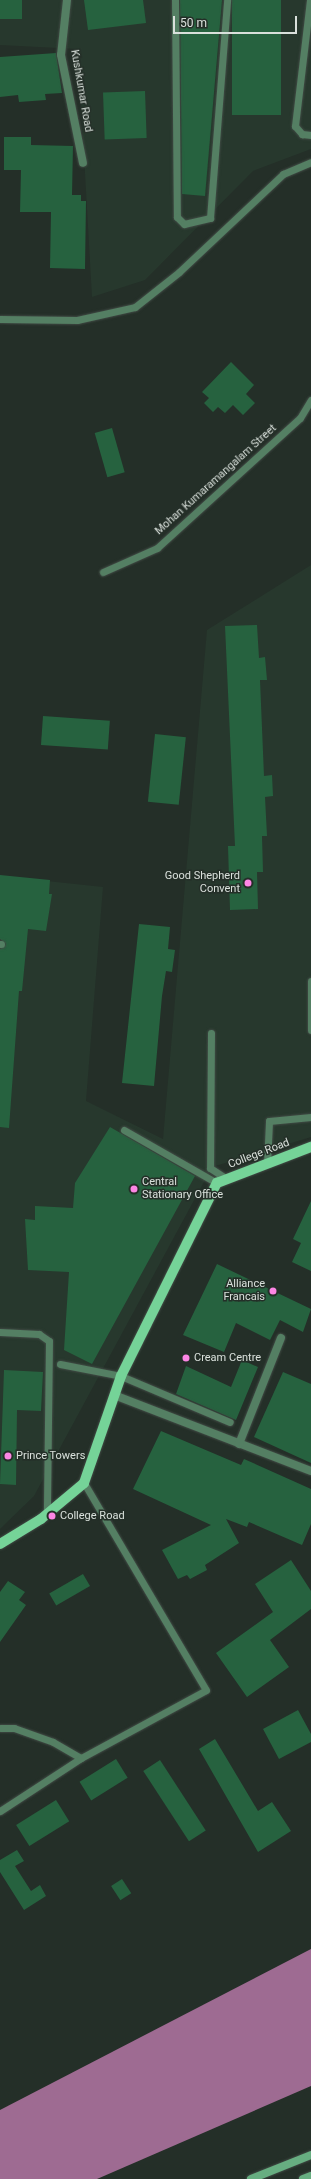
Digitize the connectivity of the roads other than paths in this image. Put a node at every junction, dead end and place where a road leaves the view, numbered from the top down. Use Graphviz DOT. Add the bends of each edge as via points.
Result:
graph roads {
  1 [pos="66,0"];
  2 [pos="175,0"];
  3 [pos="227,0"];
  4 [pos="310,0"];
  5 [pos="308,40"];
  6 [pos="311,135"];
  7 [pos="311,162"];
  8 [pos="83,163"];
  9 [pos="0,319"];
  10 [pos="311,400"];
  11 [pos="103,572"];
  12 [pos="311,981"];
  13 [pos="311,1030"];
  14 [pos="210,1033"];
  15 [pos="311,1117"];
  16 [pos="124,1130"];
  17 [pos="311,1147"];
  18 [pos="267,1164"];
  19 [pos="227,1179"];
  20 [pos="217,1183"];
  21 [pos="0,1332"];
  22 [pos="281,1338"];
  23 [pos="60,1364"];
  24 [pos="121,1376"];
  25 [pos="114,1395"];
  26 [pos="230,1422"];
  27 [pos="239,1444"];
  28 [pos="311,1471"];
  29 [pos="84,1483"];
  30 [pos="48,1513"];
  31 [pos="0,1544"];
  32 [pos="0,1728"];
  33 [pos="81,1758"];
  34 [pos="0,1811"];
  35 [pos="311,2155"];
  36 [pos="311,2176"];
  37 [pos="251,2179"];
  38 [pos="303,2179"];
  1 -- 8 [label="street, Kushkumar Road" via="61,55"];
  2 -- 3 [label="lane" via="177,217 184,224 210,218"];
  4 -- 5 [label="lane"];
  5 -- 6 [label="lane" via="295,126 302,134"];
  7 -- 9 [label="lane" via="283,174 179,272 135,307 76,320"];
  10 -- 11 [label="lane, Mohan Kumaramangalam Street" via="300,418 157,548"];
  12 -- 13 [label="lane"];
  14 -- 19 [label="lane" via="210,1168"];
  15 -- 18 [label="lane" via="270,1121"];
  16 -- 20 [label="lane"];
  17 -- 18 [label="main road, College Road"];
  18 -- 19 [label="main road, College Road"];
  19 -- 20 [label="main road, College Road"];
  20 -- 24 [label="main road"];
  21 -- 30 [label="lane" via="39,1334 49,1340"];
  22 -- 27 [label="street"];
  23 -- 24 [label="lane"];
  24 -- 25 [label="main road"];
  24 -- 26 [label="lane"];
  25 -- 27 [label="street"];
  25 -- 29 [label="main road"];
  27 -- 28 [label="street"];
  29 -- 30 [label="main road"];
  29 -- 33 [label="lane" via="206,1690"];
  30 -- 31 [label="main road"];
  32 -- 33 [label="lane" via="14,1728 34,1735"];
  33 -- 34 [label="lane"];
  35 -- 37 [label="main road"];
  36 -- 38 [label="main road"];
}
